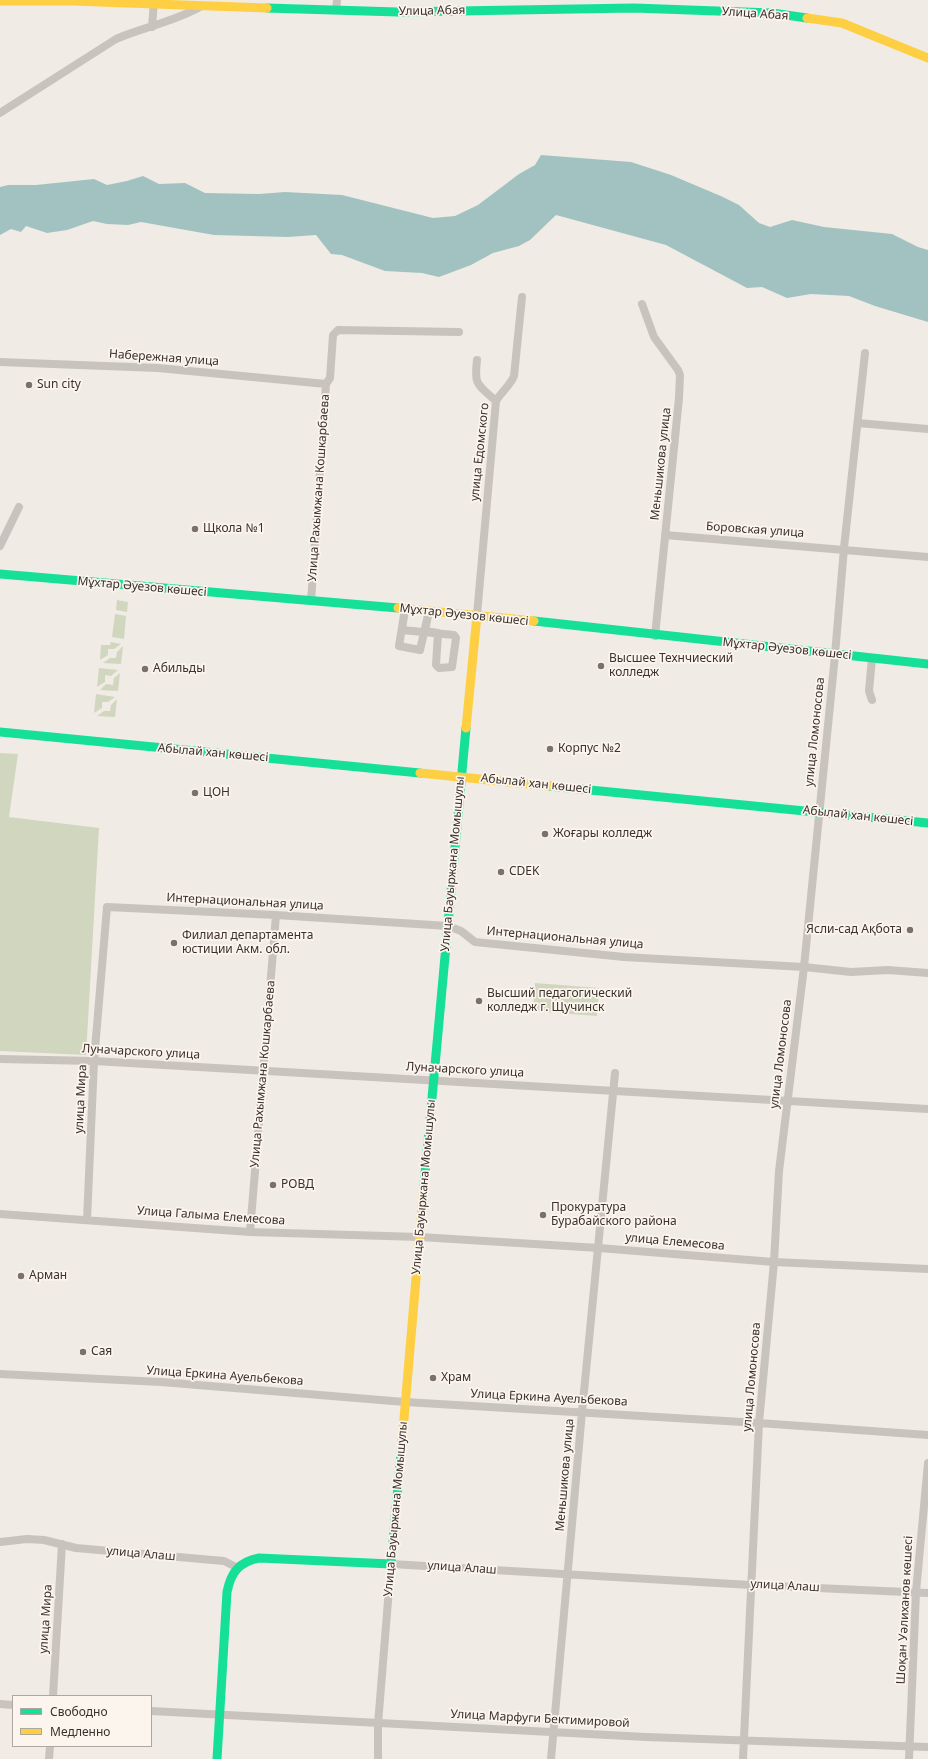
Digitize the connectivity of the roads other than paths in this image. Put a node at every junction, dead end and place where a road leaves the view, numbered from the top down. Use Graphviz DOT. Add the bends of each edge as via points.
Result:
graph roads {
  1 [pos="337,0"];
  2 [pos="0,1"];
  3 [pos="154,3"];
  4 [pos="201,7"];
  5 [pos="336,10"];
  6 [pos="152,27"];
  7 [pos="928,58"];
  8 [pos="0,113"];
  9 [pos="522,297"];
  10 [pos="642,304"];
  11 [pos="459,332"];
  12 [pos="865,353"];
  13 [pos="477,360"];
  14 [pos="0,362"];
  15 [pos="326,384"];
  16 [pos="496,401"];
  17 [pos="858,423"];
  18 [pos="928,429"];
  19 [pos="19,507"];
  20 [pos="665,535"];
  21 [pos="0,546"];
  22 [pos="844,548"];
  23 [pos="928,557"];
  24 [pos="0,574"];
  25 [pos="311,601"];
  26 [pos="405,609"];
  27 [pos="429,611"];
  28 [pos="477,615"];
  29 [pos="402,630"];
  30 [pos="425,631"];
  31 [pos="438,633"];
  32 [pos="655,636"];
  33 [pos="835,655"];
  34 [pos="872,658"];
  35 [pos="928,664"];
  36 [pos="872,700"];
  37 [pos="0,732"];
  38 [pos="462,776"];
  39 [pos="818,812"];
  40 [pos="928,823"];
  41 [pos="107,907"];
  42 [pos="276,915"];
  43 [pos="448,926"];
  44 [pos="804,967"];
  45 [pos="928,973"];
  46 [pos="0,1059"];
  47 [pos="94,1061"];
  48 [pos="263,1071"];
  49 [pos="615,1073"];
  50 [pos="433,1081"];
  51 [pos="614,1091"];
  52 [pos="787,1100"];
  53 [pos="928,1109"];
  54 [pos="0,1214"];
  55 [pos="87,1220"];
  56 [pos="250,1232"];
  57 [pos="420,1236"];
  58 [pos="599,1248"];
  59 [pos="774,1262"];
  60 [pos="928,1269"];
  61 [pos="0,1374"];
  62 [pos="405,1402"];
  63 [pos="582,1412"];
  64 [pos="759,1423"];
  65 [pos="928,1435"];
  66 [pos="928,1463"];
  67 [pos="0,1542"];
  68 [pos="62,1544"];
  69 [pos="76,1548"];
  70 [pos="62,1557"];
  71 [pos="391,1564"];
  72 [pos="236,1566"];
  73 [pos="568,1575"];
  74 [pos="751,1585"];
  75 [pos="916,1592"];
  76 [pos="928,1593"];
  77 [pos="53,1695"];
  78 [pos="0,1704"];
  79 [pos="12,1705"];
  80 [pos="152,1711"];
  81 [pos="220,1713"];
  82 [pos="378,1724"];
  83 [pos="553,1731"];
  84 [pos="744,1740"];
  85 [pos="910,1746"];
  86 [pos="50,1747"];
  87 [pos="928,1747"];
  88 [pos="49,1759"];
  89 [pos="218,1759"];
  90 [pos="378,1759"];
  91 [pos="551,1759"];
  92 [pos="743,1759"];
  93 [pos="909,1759"];
  1 -- 5 [label="street"];
  2 -- 3 [label="street, Улица Абая"];
  3 -- 4 [label="street, Улица Абая"];
  3 -- 6 [label="street"];
  4 -- 5 [label="street, Улица Абая"];
  4 -- 6 [label="street"];
  5 -- 7 [label="street, Улица Абая" via="398,12 634,8 772,13 842,23"];
  6 -- 8 [label="street" via="116,39"];
  9 -- 16 [label="street, улица Едомского" via="514,376"];
  10 -- 20 [label="street, Меньшикова улица" via="654,337 673,361 680,375 680,398"];
  11 -- 15 [label="street, Улица Рахымжана Кошкарбаева" via="338,330 333,335 330,378"];
  12 -- 17 [label="street, улица Ломоносова"];
  13 -- 16 [label="street" via="475,378 478,385"];
  14 -- 15 [label="street, Набережная улица" via="158,368"];
  15 -- 25 [label="street, Улица Рахымжана Кошкарбаева"];
  16 -- 28 [label="street, улица Едомского"];
  17 -- 18 [label="street"];
  17 -- 22 [label="street, улица Ломоносова"];
  19 -- 21 [label="street"];
  20 -- 22 [label="street, Боровская улица"];
  20 -- 32 [label="street, Меньшикова улица"];
  22 -- 23 [label="street, Боровская улица"];
  22 -- 33 [label="street, улица Ломоносова"];
  24 -- 25 [label="street, Мұхтар Әуезов көшесі"];
  25 -- 26 [label="street, Мұхтар Әуезов көшесі"];
  26 -- 27 [label="street, Мұхтар Әуезов көшесі"];
  26 -- 29 [label="street"];
  27 -- 28 [label="street, Мұхтар Әуезов көшесі"];
  27 -- 30 [label="street"];
  28 -- 32 [label="street, Мұхтар Әуезов көшесі"];
  28 -- 38 [label="street, Улица Бауыржана Момышулы"];
  29 -- 30 [label="street"];
  29 -- 30 [label="street" via="399,646 420,650"];
  30 -- 31 [label="street"];
  32 -- 33 [label="street, Мұхтар Әуезов көшесі"];
  33 -- 34 [label="street, Мұхтар Әуезов көшесі"];
  33 -- 39 [label="street, улица Ломоносова"];
  34 -- 35 [label="street, Мұхтар Әуезов көшесі"];
  34 -- 36 [label="street" via="869,691"];
  37 -- 38 [label="street, Абылай хан көшесі"];
  38 -- 39 [label="street, Абылай хан көшесі"];
  38 -- 43 [label="street, Улица Бауыржана Момышулы"];
  39 -- 40 [label="street, Абылай хан көшесі"];
  39 -- 44 [label="street, улица Ломоносова"];
  41 -- 42 [label="street, Интернациональная улица"];
  41 -- 47 [label="street, улица Мира"];
  42 -- 43 [label="street, Интернациональная улица"];
  42 -- 48 [label="street, Улица Рахымжана Кошкарбаева"];
  43 -- 44 [label="street, Интернациональная улица" via="460,931 474,942 624,957"];
  43 -- 50 [label="street, Улица Бауыржана Момышулы"];
  44 -- 45 [label="street, Интернациональная улица" via="851,972 888,970"];
  44 -- 52 [label="street, улица Ломоносова"];
  46 -- 47 [label="street, Луначарского улица"];
  47 -- 48 [label="street, Луначарского улица"];
  47 -- 55 [label="street, улица Мира"];
  48 -- 50 [label="street, Луначарского улица"];
  48 -- 56 [label="street, Улица Рахымжана Кошкарбаева"];
  49 -- 51 [label="street, Меньшикова улица"];
  50 -- 51 [label="street, Луначарского улица"];
  50 -- 57 [label="street, Улица Бауыржана Момышулы"];
  51 -- 52 [label="street, Луначарского улица"];
  51 -- 58 [label="street, Меньшикова улица"];
  52 -- 53 [label="street, Луначарского улица"];
  52 -- 59 [label="street, улица Ломоносова" via="779,1171"];
  54 -- 55 [label="street, Улица Галыма Елемесова"];
  55 -- 56 [label="street, Улица Галыма Елемесова"];
  56 -- 57 [label="street, Улица Галыма Елемесова"];
  57 -- 58 [label="street, улица Елемесова"];
  57 -- 62 [label="street, Улица Бауыржана Момышулы"];
  58 -- 59 [label="street, улица Елемесова"];
  58 -- 63 [label="street, Меньшикова улица"];
  59 -- 60 [label="street, улица Елемесова"];
  59 -- 64 [label="street, улица Ломоносова"];
  61 -- 62 [label="street, Улица Еркина Ауельбекова" via="161,1382"];
  62 -- 63 [label="street, Улица Еркина Ауельбекова"];
  62 -- 71 [label="street, Улица Бауыржана Момышулы"];
  63 -- 64 [label="street, Улица Еркина Ауельбекова"];
  63 -- 73 [label="street, Меньшикова улица"];
  64 -- 65 [label="street, Улица Еркина Ауельбекова"];
  64 -- 74 [label="street, улица Ломоносова"];
  66 -- 75 [label="street, Шоқан Уәлиханов көшесі"];
  67 -- 68 [label="street, улица Алаш" via="27,1539"];
  68 -- 69 [label="street, улица Алаш"];
  68 -- 70 [label="street, улица Мира"];
  69 -- 70 [label="street"];
  69 -- 72 [label="street, улица Алаш" via="224,1562"];
  70 -- 77 [label="street, улица Мира"];
  71 -- 72 [label="street, улица Алаш" via="259,1558 250,1559"];
  71 -- 73 [label="street, улица Алаш"];
  71 -- 82 [label="street, Улица Бауыржана Момышулы"];
  72 -- 81 [label="street" via="227,1592"];
  73 -- 74 [label="street, улица Алаш"];
  73 -- 83 [label="street, Меньшикова улица"];
  74 -- 75 [label="street, улица Алаш"];
  74 -- 84 [label="street, улица Ломоносова"];
  75 -- 76 [label="street, улица Алаш"];
  75 -- 85 [label="street, Шоқан Уәлиханов көшесі"];
  78 -- 79 [label="street"];
  80 -- 81 [label="street, Улица Марфуги Бектимировой"];
  81 -- 82 [label="street, Улица Марфуги Бектимировой"];
  81 -- 89 [label="street"];
  82 -- 83 [label="street, Улица Марфуги Бектимировой"];
  82 -- 90 [label="street, Улица Бауыржана Момышулы"];
  83 -- 84 [label="street, Улица Марфуги Бектимировой"];
  83 -- 91 [label="street, Меньшикова улица"];
  84 -- 85 [label="street, Улица Марфуги Бектимировой"];
  84 -- 92 [label="street, улица Ломоносова"];
  85 -- 87 [label="street, Улица Марфуги Бектимировой"];
  85 -- 93 [label="street, Шоқан Уәлиханов көшесі"];
  86 -- 88 [label="street"];
}
